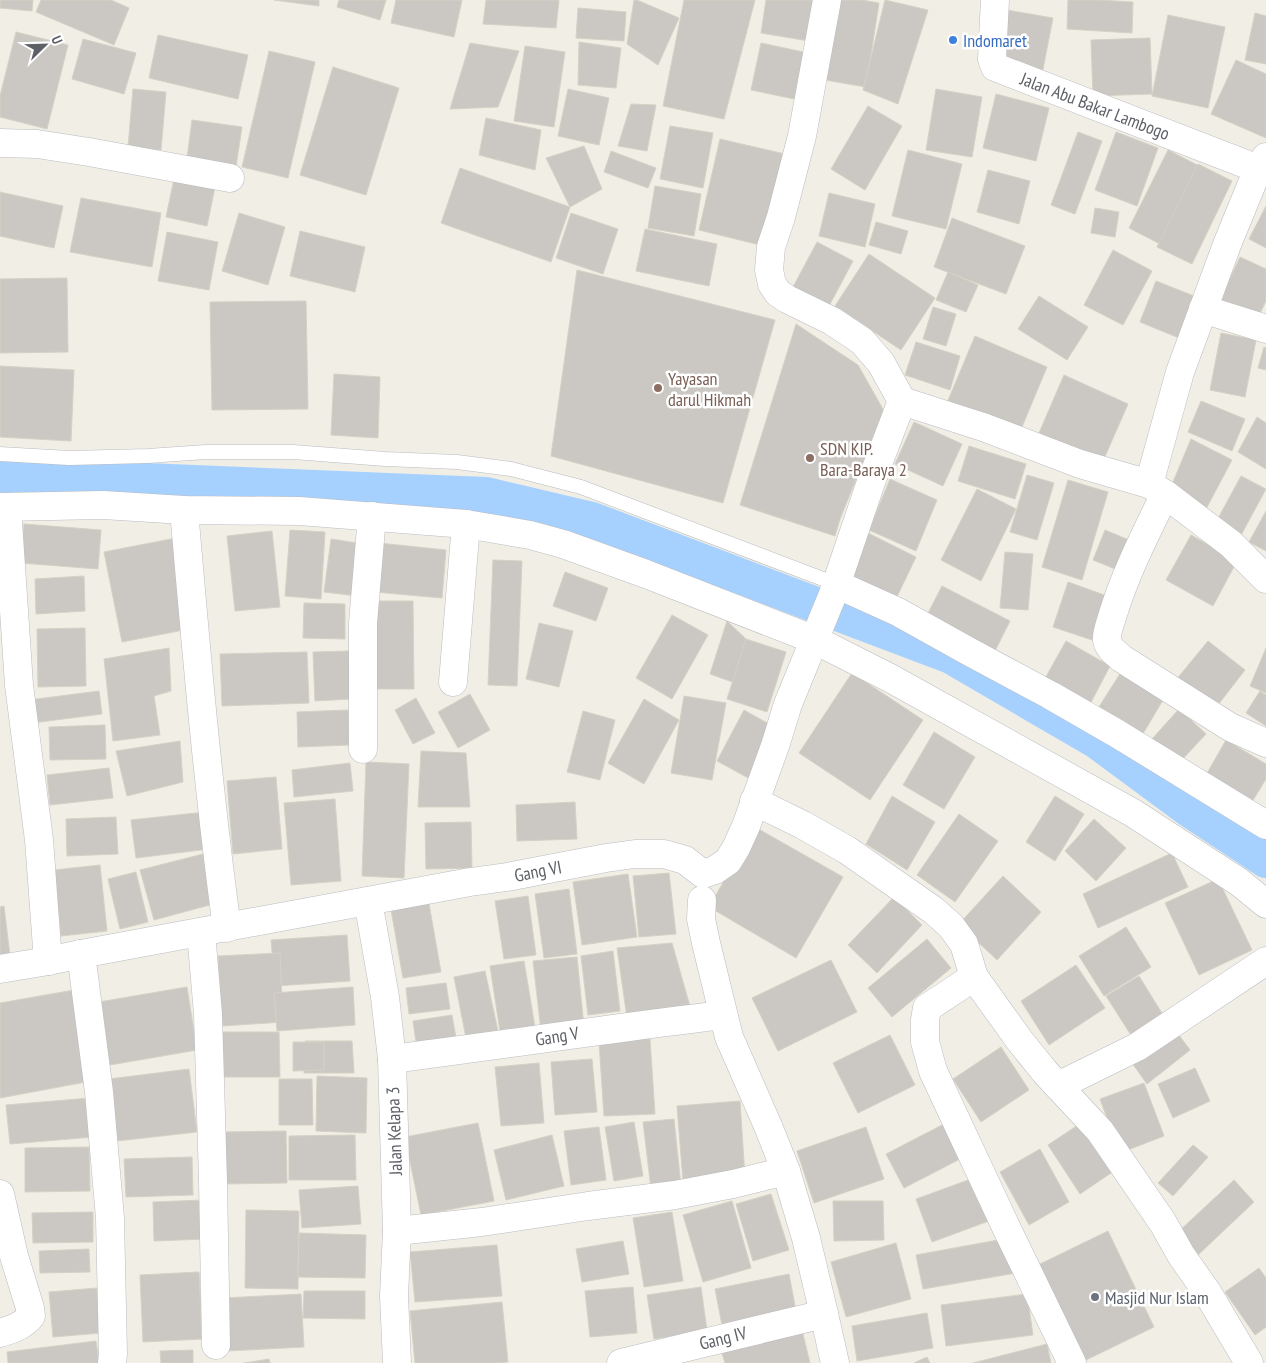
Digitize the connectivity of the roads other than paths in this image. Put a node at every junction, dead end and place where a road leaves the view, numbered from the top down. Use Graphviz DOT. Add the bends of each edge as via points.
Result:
graph roads {
  1 [pos="827,0"];
  2 [pos="995,0"];
  3 [pos="0,143"];
  4 [pos="1263,166"];
  5 [pos="230,178"];
  6 [pos="1203,309"];
  7 [pos="1266,329"];
  8 [pos="902,401"];
  9 [pos="0,454"];
  10 [pos="1157,489"];
  11 [pos="3,507"];
  12 [pos="184,510"];
  13 [pos="372,516"];
  14 [pos="466,524"];
  15 [pos="1266,579"];
  16 [pos="834,589"];
  17 [pos="816,637"];
  18 [pos="453,682"];
  19 [pos="1266,743"];
  20 [pos="363,749"];
  21 [pos="754,801"];
  22 [pos="1266,825"];
  23 [pos="703,887"];
  24 [pos="368,901"];
  25 [pos="1266,904"];
  26 [pos="214,930"];
  27 [pos="81,954"];
  28 [pos="48,961"];
  29 [pos="1266,961"];
  30 [pos="0,969"];
  31 [pos="974,977"];
  32 [pos="723,1015"];
  33 [pos="392,1059"];
  34 [pos="1058,1086"];
  35 [pos="786,1171"];
  36 [pos="0,1194"];
  37 [pos="397,1231"];
  38 [pos="824,1314"];
  39 [pos="0,1333"];
  40 [pos="216,1345"];
  41 [pos="112,1363"];
  42 [pos="397,1363"];
  43 [pos="621,1363"];
  44 [pos="835,1363"];
  45 [pos="1072,1363"];
  46 [pos="1249,1363"];
  1 -- 8 [label="street" via="802,136 771,248 769,270 778,293 832,321 862,342 882,363"];
  2 -- 4 [label="street, Jalan Abu Bakar Lambogo" via="992,60 995,67"];
  3 -- 5 [label="street" via="54,146"];
  4 -- 6 [label="street, Jalan Abu Bakar Lambogo" via="1228,242"];
  6 -- 7 [label="street"];
  6 -- 10 [label="street, Jalan Abu Bakar Lambogo" via="1180,372"];
  8 -- 10 [label="street"];
  8 -- 16 [label="street"];
  9 -- 16 [label="lane" via="69,458 293,452 457,462 511,469 581,487"];
  10 -- 15 [label="street" via="1231,544"];
  10 -- 19 [label="street, Jalan Abu Bakar Lambogo" via="1107,634 1108,643 1121,658 1223,722"];
  11 -- 12 [label="street" via="103,505"];
  11 -- 28 [label="street" via="19,685 39,840"];
  12 -- 13 [label="street" via="300,511"];
  12 -- 26 [label="street" via="216,847"];
  13 -- 14 [label="street"];
  13 -- 20 [label="street" via="363,623"];
  14 -- 17 [label="street" via="563,544"];
  14 -- 18 [label="street"];
  16 -- 17 [label="street"];
  16 -- 22 [label="street" via="898,612 1050,695"];
  17 -- 21 [label="street"];
  17 -- 25 [label="street" via="1133,813 1239,882"];
  21 -- 23 [label="street" via="732,855 715,870"];
  21 -- 31 [label="street" via="847,850 933,910 951,926 964,944"];
  23 -- 24 [label="street, Gang VI" via="685,860 664,854 635,854"];
  23 -- 32 [label="street" via="701,919"];
  24 -- 26 [label="street, Gang VI"];
  24 -- 33 [label="street, Jalan Kelapa 3"];
  26 -- 27 [label="street, Gang VI"];
  26 -- 40 [label="street" via="208,1014"];
  27 -- 28 [label="street, Gang VI"];
  27 -- 41 [label="street" via="99,1092 110,1218"];
  28 -- 30 [label="street, Gang VI"];
  29 -- 34 [label="street" via="1137,1047"];
  31 -- 34 [label="street" via="1020,1041"];
  31 -- 45 [label="street" via="927,1008 925,1042 933,1071"];
  32 -- 33 [label="street, Gang V"];
  32 -- 35 [label="street" via="729,1037"];
  33 -- 37 [label="street, Jalan Kelapa 3"];
  34 -- 46 [label="street" via="1100,1131 1136,1183"];
  35 -- 37 [label="street" via="675,1194"];
  35 -- 38 [label="street"];
  36 -- 39 [label="street" via="31,1316 19,1326"];
  37 -- 42 [label="street, Jalan Kelapa 3" via="394,1296"];
  38 -- 43 [label="street, Gang IV"];
  38 -- 44 [label="street"];
}
